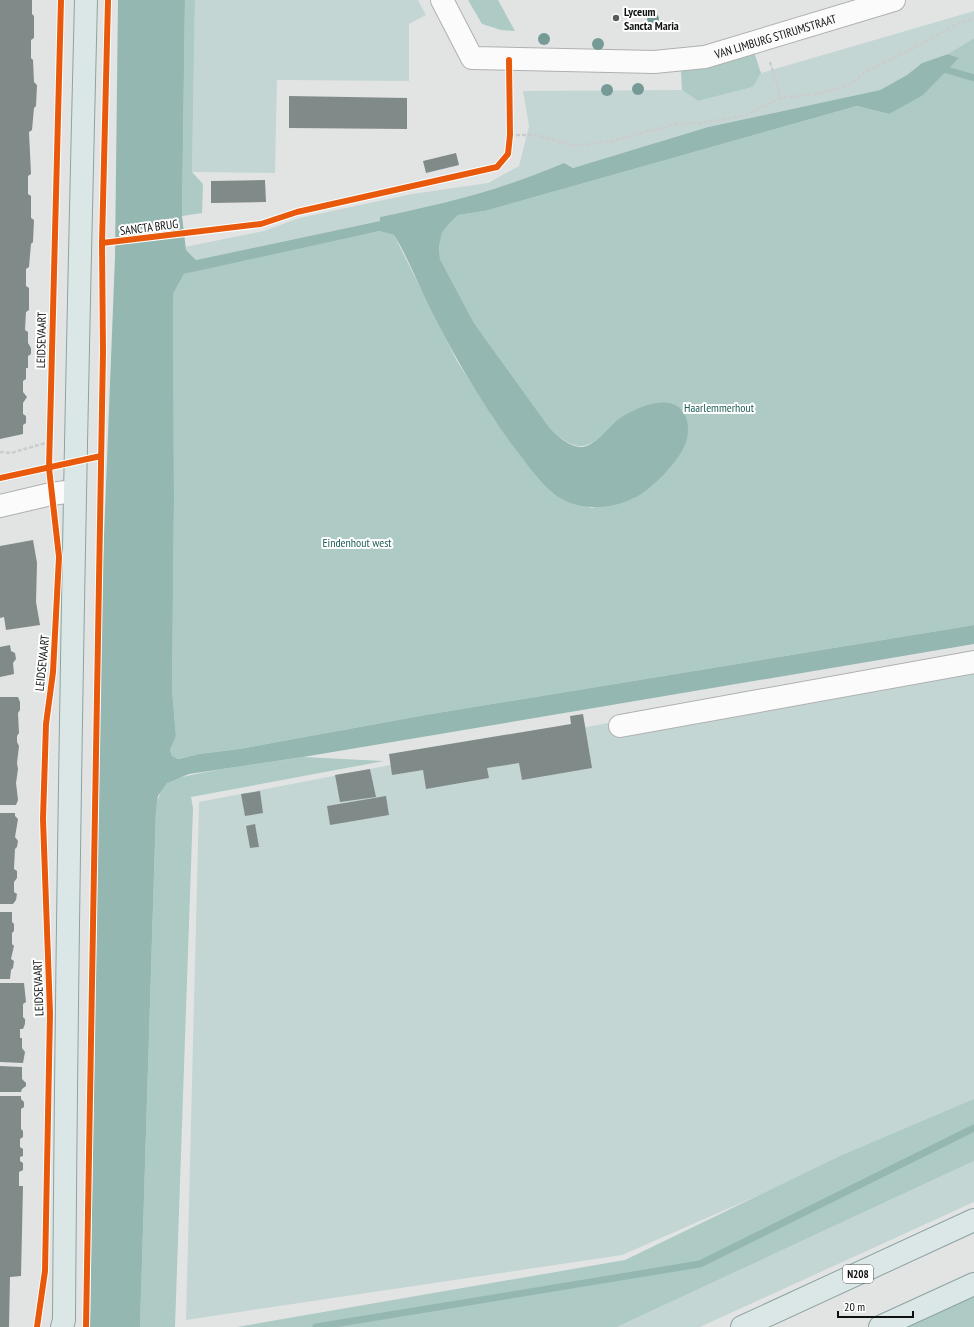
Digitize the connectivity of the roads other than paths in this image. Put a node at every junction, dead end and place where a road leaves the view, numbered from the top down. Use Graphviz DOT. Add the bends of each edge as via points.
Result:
graph roads {
  1 [pos="86,0"];
  2 [pos="442,0"];
  3 [pos="894,0"];
  4 [pos="74,491"];
  5 [pos="0,506"];
  6 [pos="974,662"];
  7 [pos="620,726"];
  8 [pos="974,1220"];
  9 [pos="974,1284"];
  10 [pos="62,1327"];
  11 [pos="742,1327"];
  12 [pos="880,1327"];
  1 -- 4 [label="main road"];
  2 -- 3 [label="street, VAN LIMBURG STIRUMSTRAAT" via="472,58 654,62 705,57"];
  4 -- 5 [label="street"];
  4 -- 10 [label="main road"];
  6 -- 7 [label="street"];
  8 -- 11 [label="main road, N208"];
  9 -- 12 [label="main road"];
}
